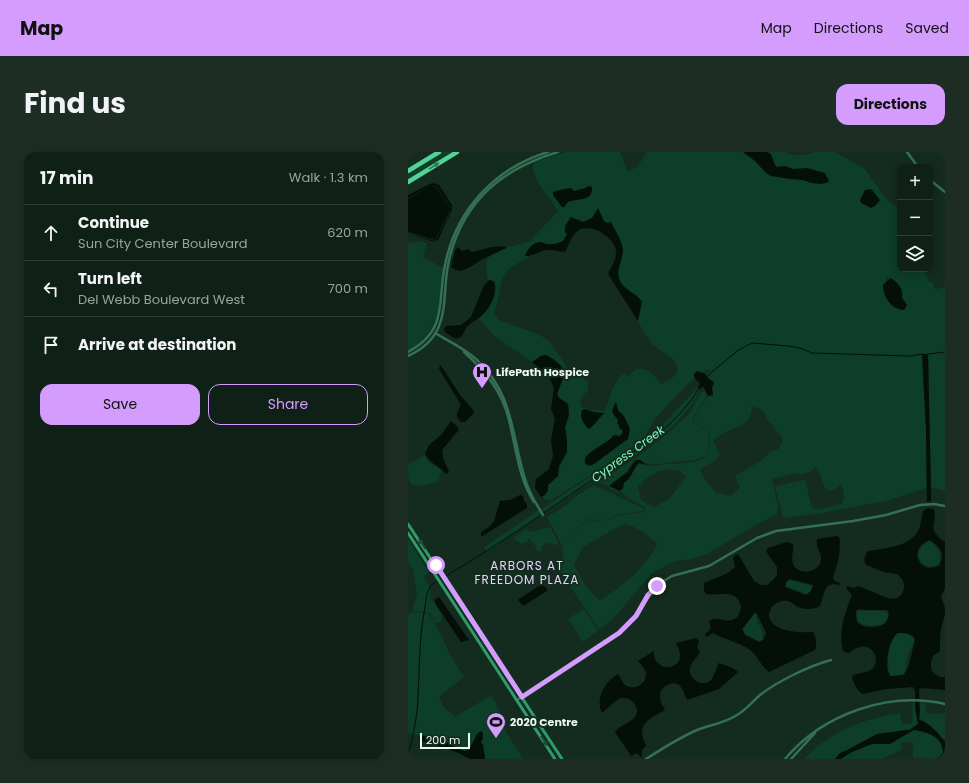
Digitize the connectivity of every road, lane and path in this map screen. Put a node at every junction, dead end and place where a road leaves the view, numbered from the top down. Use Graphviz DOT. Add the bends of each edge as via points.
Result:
graph roads {
  1 [pos="439,152"];
  2 [pos="457,152"];
  3 [pos="548,152"];
  4 [pos="558,152"];
  5 [pos="907,152"];
  6 [pos="916,164"];
  7 [pos="408,171"];
  8 [pos="409,182"];
  9 [pos="933,182"];
  10 [pos="945,192"];
  11 [pos="432,331"];
  12 [pos="435,333"];
  13 [pos="408,352"];
  14 [pos="408,356"];
  15 [pos="945,506"];
  16 [pos="543,515"];
  17 [pos="408,524"];
  18 [pos="408,533"];
  19 [pos="831,660"];
  20 [pos="522,697"];
  21 [pos="517,700"];
  22 [pos="945,704"];
  23 [pos="819,730"];
  24 [pos="797,746"];
  25 [pos="800,749"];
  26 [pos="791,752"];
  27 [pos="794,755"];
  28 [pos="555,759"];
  29 [pos="562,759"];
  30 [pos="646,759"];
  31 [pos="785,759"];
  32 [pos="790,759"];
  1 -- 7 [label="highway"];
  8 -- 2 [label="highway, one-way"];
  3 -- 11 [label="street" via="530,158 504,173 487,187 467,210 448,250 442,278 440,309"];
  4 -- 12 [label="street" via="537,158 508,174 491,187 466,216 450,256 444,310"];
  5 -- 6 [label="street"];
  9 -- 10 [label="street"];
  11 -- 12 [label="street"];
  11 -- 13 [label="street"];
  12 -- 14 [label="street" via="422,347"];
  12 -- 16 [label="street" via="468,352 483,366 502,394 511,418 524,478"];
  15 -- 20 [label="street" via="920,505 886,515 768,533 709,566 678,574 664,581 650,593 636,616 619,633"];
  20 -- 17 [label="main road, one-way"];
  18 -- 21 [label="main road"];
  19 -- 30 [label="street" via="782,682 760,695 728,720 679,738"];
  20 -- 21 [label="street"];
  20 -- 29 [label="main road"];
  21 -- 28 [label="main road, one-way"];
  22 -- 23 [label="street" via="920,700 891,702 840,717"];
  23 -- 24 [label="street"];
  23 -- 25 [label="street"];
  24 -- 25 [label="street"];
  24 -- 26 [label="street"];
  25 -- 27 [label="street"];
  26 -- 27 [label="street"];
  26 -- 31 [label="street"];
  27 -- 32 [label="street"];
}
